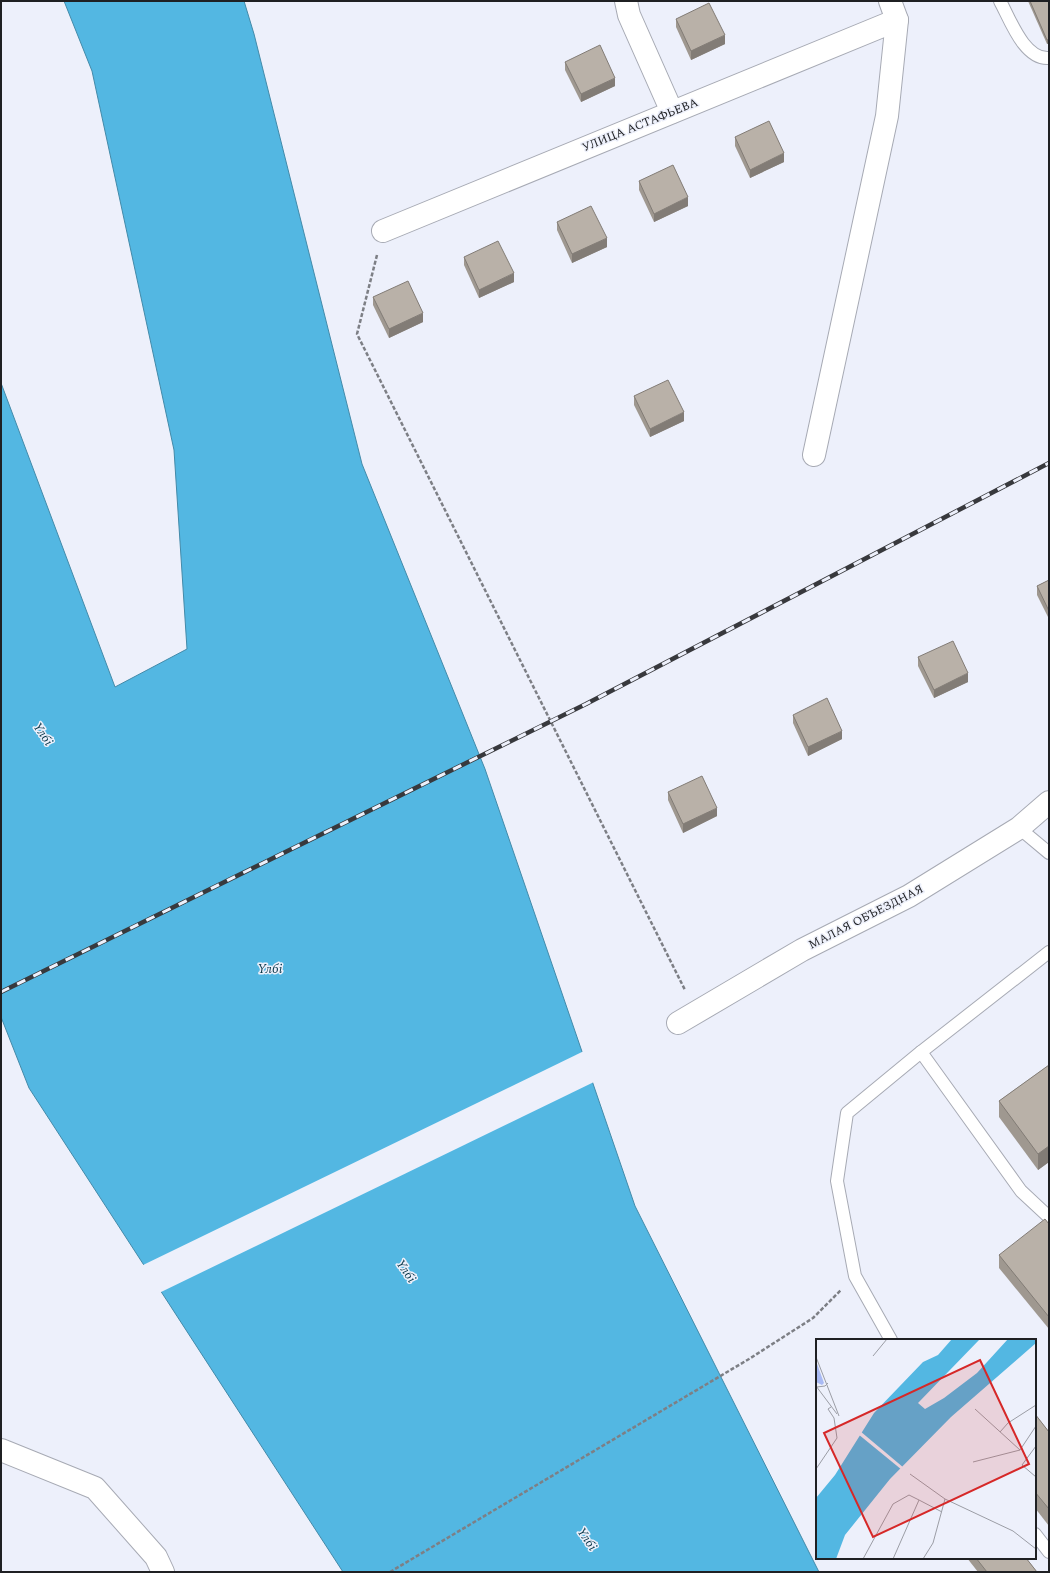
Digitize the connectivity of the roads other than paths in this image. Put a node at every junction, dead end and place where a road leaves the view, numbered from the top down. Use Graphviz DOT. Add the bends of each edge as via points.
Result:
graph roads {
  1 [pos="626,1"];
  2 [pos="1000,1"];
  3 [pos="894,10"];
  4 [pos="1049,58"];
  5 [pos="672,112"];
  6 [pos="383,231"];
  7 [pos="814,455"];
  8 [pos="1049,802"];
  9 [pos="1019,828"];
  10 [pos="1049,853"];
  11 [pos="1049,952"];
  12 [pos="687,1018"];
  13 [pos="921,1052"];
  14 [pos="1049,1217"];
  15 [pos="890,1339"];
  16 [pos="1,1450"];
  17 [pos="1036,1535"];
  18 [pos="1049,1552"];
  19 [pos="163,1572"];
  1 -- 5 [label="street" via="628,15"];
  2 -- 4 [label="lane" via="1023,44 1035,55"];
  3 -- 5 [label="street, УЛИЦА АСТАФЬЕВА"];
  3 -- 7 [label="street, УЛИЦА АСТАФЬЕВА" via="887,116"];
  5 -- 6 [label="street, УЛИЦА АСТАФЬЕВА"];
  8 -- 9 [label="street, МАЛАЯ ОБЪЕЗДНАЯ"];
  9 -- 10 [label="lane"];
  9 -- 12 [label="street, МАЛАЯ ОБЪЕЗДНАЯ" via="909,896 802,950"];
  11 -- 13 [label="lane"];
  13 -- 14 [label="lane" via="1021,1191"];
  13 -- 15 [label="lane" via="847,1113 837,1181 854,1276"];
  16 -- 19 [label="street" via="95,1488 156,1557"];
  17 -- 18 [label="lane"];
}
